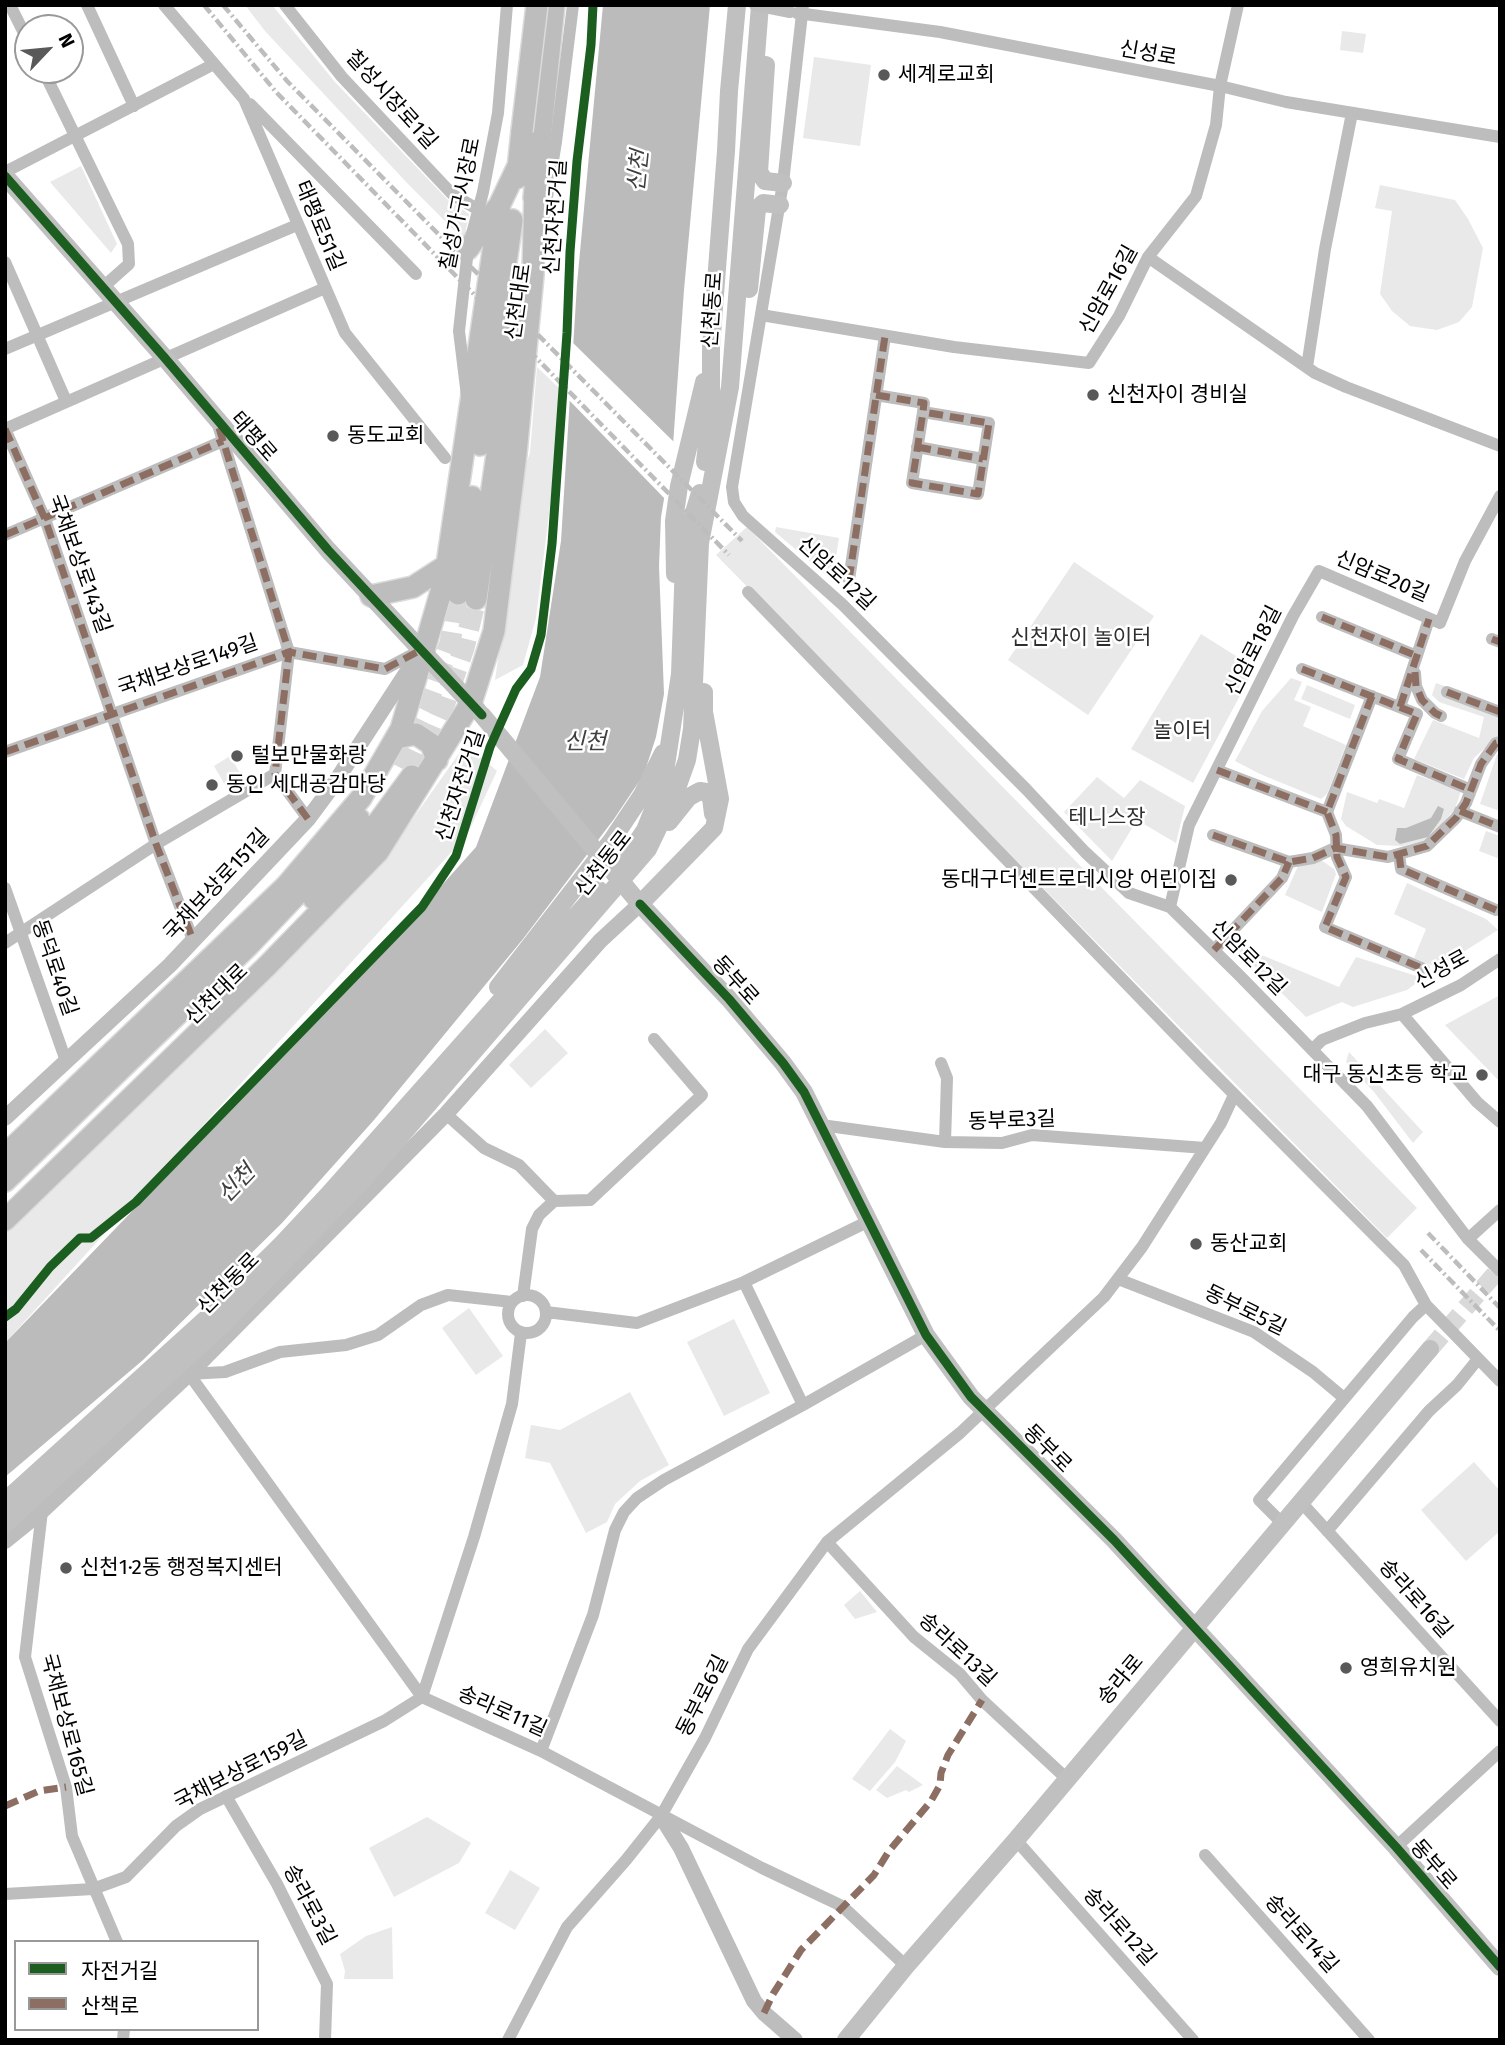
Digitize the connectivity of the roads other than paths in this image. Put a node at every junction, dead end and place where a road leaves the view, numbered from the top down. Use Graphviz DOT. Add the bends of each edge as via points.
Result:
graph roads {
  1 [pos="87,5"];
  2 [pos="164,5"];
  3 [pos="285,5"];
  4 [pos="507,5"];
  5 [pos="537,5"];
  6 [pos="554,5"];
  7 [pos="573,5"];
  8 [pos="737,5"];
  9 [pos="1238,5"];
  10 [pos="798,10"];
  11 [pos="757,11"];
  12 [pos="214,64"];
  13 [pos="50,84"];
  14 [pos="1220,86"];
  15 [pos="244,99"];
  16 [pos="134,106"];
  17 [pos="1352,113"];
  18 [pos="532,133"];
  19 [pos="76,136"];
  20 [pos="1500,137"];
  21 [pos="518,166"];
  22 [pos="5,174"];
  23 [pos="783,183"];
  24 [pos="535,185"];
  25 [pos="500,204"];
  26 [pos="780,205"];
  27 [pos="479,209"];
  28 [pos="297,225"];
  29 [pos="468,249"];
  30 [pos="1148,257"];
  31 [pos="5,262"];
  32 [pos="416,274"];
  33 [pos="102,288"];
  34 [pos="325,288"];
  35 [pos="531,297"];
  36 [pos="114,302"];
  37 [pos="761,315"];
  38 [pos="37,335"];
  39 [pos="885,336"];
  40 [pos="735,340"];
  41 [pos="711,343"];
  42 [pos="5,349"];
  43 [pos="164,357"];
  44 [pos="1307,367"];
  45 [pos="876,395"];
  46 [pos="66,401"];
  47 [pos="470,411"];
  48 [pos="923,412"];
  49 [pos="216,421"];
  50 [pos="5,429"];
  51 [pos="223,441"];
  52 [pos="1500,446"];
  53 [pos="918,447"];
  54 [pos="445,458"];
  55 [pos="983,459"];
  56 [pos="1500,496"];
  57 [pos="45,519"];
  58 [pos="1489,519"];
  59 [pos="1500,529"];
  60 [pos="5,535"];
  61 [pos="1319,571"];
  62 [pos="849,580"];
  63 [pos="456,586"];
  64 [pos="748,592"];
  65 [pos="498,595"];
  66 [pos="371,596"];
  67 [pos="1322,617"];
  68 [pos="1429,618"];
  69 [pos="695,632"];
  70 [pos="423,651"];
  71 [pos="289,652"];
  72 [pos="1416,661"];
  73 [pos="1302,669"];
  74 [pos="1447,692"];
  75 [pos="1372,696"];
  76 [pos="1400,707"];
  77 [pos="476,709"];
  78 [pos="1500,712"];
  79 [pos="111,713"];
  80 [pos="1441,716"];
  81 [pos="396,738"];
  82 [pos="1500,742"];
  83 [pos="5,752"];
  84 [pos="437,760"];
  85 [pos="1217,770"];
  86 [pos="275,774"];
  87 [pos="1471,790"];
  88 [pos="1460,811"];
  89 [pos="1326,813"];
  90 [pos="308,819"];
  91 [pos="1500,827"];
  92 [pos="714,828"];
  93 [pos="1213,835"];
  94 [pos="156,844"];
  95 [pos="1335,848"];
  96 [pos="648,849"];
  97 [pos="1399,854"];
  98 [pos="1289,862"];
  99 [pos="5,888"];
  100 [pos="640,904"];
  101 [pos="1170,907"];
  102 [pos="1496,911"];
  103 [pos="21,933"];
  104 [pos="193,940"];
  105 [pos="5,943"];
  106 [pos="1214,950"];
  107 [pos="1500,959"];
  108 [pos="1424,969"];
  109 [pos="1402,1014"];
  110 [pos="654,1039"];
  111 [pos="1312,1050"];
  112 [pos="66,1061"];
  113 [pos="941,1063"];
  114 [pos="1234,1095"];
  115 [pos="446,1114"];
  116 [pos="5,1118"];
  117 [pos="1500,1122"];
  118 [pos="821,1125"];
  119 [pos="945,1142"];
  120 [pos="1205,1148"];
  121 [pos="5,1154"];
  122 [pos="5,1181"];
  123 [pos="554,1201"];
  124 [pos="5,1202"];
  125 [pos="1500,1210"];
  126 [pos="5,1220"];
  127 [pos="867,1222"];
  128 [pos="1468,1239"];
  129 [pos="1500,1271"];
  130 [pos="1118,1279"];
  131 [pos="744,1282"];
  132 [pos="518,1299"];
  133 [pos="1426,1306"];
  134 [pos="546,1312"];
  135 [pos="521,1333"];
  136 [pos="926,1335"];
  137 [pos="1430,1349"];
  138 [pos="1478,1359"];
  139 [pos="189,1374"];
  140 [pos="1500,1381"];
  141 [pos="1344,1398"];
  142 [pos="803,1405"];
  143 [pos="984,1410"];
  144 [pos="5,1502"];
  145 [pos="1301,1502"];
  146 [pos="42,1511"];
  147 [pos="5,1524"];
  148 [pos="1283,1524"];
  149 [pos="1327,1531"];
  150 [pos="5,1541"];
  151 [pos="827,1542"];
  152 [pos="1195,1628"];
  153 [pos="422,1697"];
  154 [pos="1500,1721"];
  155 [pos="541,1751"];
  156 [pos="1500,1751"];
  157 [pos="1067,1779"];
  158 [pos="226,1796"];
  159 [pos="662,1816"];
  160 [pos="1016,1840"];
  161 [pos="1396,1847"];
  162 [pos="1205,1854"];
  163 [pos="93,1889"];
  164 [pos="5,1894"];
  165 [pos="116,1940"];
  166 [pos="905,1966"];
  167 [pos="1500,1968"];
  168 [pos="325,2040"];
  169 [pos="508,2040"];
  170 [pos="795,2040"];
  171 [pos="846,2040"];
  172 [pos="1193,2040"];
  173 [pos="1369,2040"];
  1 -- 16 [label="street"];
  2 -- 12 [label="street, 태평로51길"];
  3 -- 27 [label="street, 칠성시장로1길" via="342,77 453,195"];
  4 -- 27 [label="street, 칠성가구시장로" via="498,113"];
  5 -- 18 [label="highway, 신천대로, bridge"];
  6 -- 18 [label="highway, 신천대로"];
  7 -- 35 [label="street"];
  8 -- 41 [label="main road, 신천동로"];
  9 -- 14 [label="street, 신암로16길"];
  10 -- 11 [label="street, 신성로, bridge"];
  10 -- 14 [label="street, 신성로" via="940,32"];
  10 -- 23 [label="street, 신암로12길"];
  11 -- 23 [label="main road" via="767,44 759,172 765,180"];
  11 -- 40 [label="main road, 신천동로"];
  12 -- 15 [label="street, 태평로51길"];
  12 -- 16 [label="street, 태평로"];
  13 -- 19 [label="street"];
  14 -- 17 [label="street, 신성로"];
  14 -- 30 [label="street, 신암로16길" via="1216,125 1196,196"];
  15 -- 28 [label="street, 태평로51길"];
  15 -- 32 [label="street"];
  16 -- 19 [label="street, 태평로"];
  17 -- 20 [label="street, 신성로"];
  17 -- 44 [label="street"];
  18 -- 21 [label="highway, 신천대로"];
  18 -- 24 [label="highway, 신천대로"];
  19 -- 22 [label="street, 태평로"];
  19 -- 33 [label="street" via="128,244 129,264"];
  21 -- 25 [label="highway"];
  21 -- 63 [label="highway, 신천대로"];
  22 -- 33 [label="main road, 태평로"];
  23 -- 26 [label="street, 신암로12길"];
  24 -- 35 [label="highway"];
  24 -- 63 [label="highway, 신천대로"];
  25 -- 29 [label="highway"];
  25 -- 47 [label="highway"];
  26 -- 37 [label="street, 신암로12길"];
  26 -- 40 [label="main road" via="763,203 757,209 746,323"];
  27 -- 29 [label="street, 칠성가구시장로"];
  28 -- 34 [label="street, 태평로51길"];
  28 -- 36 [label="street"];
  29 -- 47 [label="street, 칠성가구시장로" via="459,331"];
  30 -- 39 [label="street, 신암로16길" via="1089,363"];
  30 -- 44 [label="street"];
  31 -- 38 [label="street"];
  33 -- 36 [label="main road, 태평로"];
  34 -- 43 [label="street"];
  34 -- 54 [label="street, 태평로51길" via="345,333"];
  35 -- 65 [label="highway"];
  36 -- 38 [label="street"];
  36 -- 43 [label="main road, 태평로"];
  37 -- 39 [label="street, 신암로16길"];
  37 -- 101 [label="street, 신암로12길" via="732,487 743,516 843,605 1084,852 1129,893"];
  38 -- 42 [label="street"];
  38 -- 46 [label="street"];
  39 -- 45 [label="street"];
  40 -- 41 [label="main road"];
  40 -- 69 [label="main road, 신천동로" via="700,543"];
  41 -- 144 [label="main road, 신천동로" via="674,521 681,650 671,737 642,795 423,1087 327,1196 207,1318"];
  43 -- 46 [label="street, 국채보상로143길"];
  43 -- 49 [label="main road, 태평로"];
  44 -- 52 [label="street"];
  45 -- 48 [label="street" via="924,403"];
  45 -- 62 [label="street"];
  46 -- 50 [label="street, 국채보상로143길"];
  47 -- 63 [label="highway"];
  48 -- 53 [label="street"];
  48 -- 55 [label="street" via="989,423"];
  49 -- 51 [label="street, 국채보상로149길"];
  49 -- 66 [label="main road, 태평로"];
  50 -- 57 [label="street, 국채보상로143길"];
  51 -- 57 [label="street"];
  51 -- 71 [label="street, 국채보상로149길"];
  53 -- 55 [label="street"];
  53 -- 55 [label="street" via="912,483 978,494"];
  56 -- 58 [label="street, 신암로20길"];
  57 -- 60 [label="street"];
  57 -- 79 [label="street, 국채보상로143길"];
  58 -- 59 [label="street"];
  58 -- 68 [label="street, 신암로20길" via="1465,561 1440,623"];
  61 -- 68 [label="street, 신암로20길"];
  61 -- 85 [label="street, 신암로18길"];
  63 -- 65 [label="highway" via="452,599 473,606"];
  63 -- 66 [label="highway" via="413,587"];
  63 -- 70 [label="highway"];
  64 -- 114 [label="street"];
  65 -- 77 [label="highway"];
  66 -- 70 [label="main road, 태평로"];
  67 -- 72 [label="street"];
  68 -- 72 [label="street"];
  69 -- 92 [label="main road" via="720,799"];
  69 -- 96 [label="main road, 신천동로" via="687,760"];
  70 -- 71 [label="street, 국채보상로149길" via="385,670"];
  70 -- 77 [label="main road, 태평로"];
  70 -- 81 [label="highway"];
  70 -- 90 [label="street, 국채보상로151길"];
  71 -- 79 [label="street, 국채보상로149길"];
  71 -- 86 [label="street, 국채보상로149길"];
  72 -- 76 [label="street"];
  72 -- 80 [label="street" via="1416,686 1422,700"];
  73 -- 75 [label="street"];
  74 -- 78 [label="street"];
  75 -- 76 [label="street"];
  75 -- 89 [label="street"];
  76 -- 87 [label="street" via="1418,714 1398,760"];
  77 -- 84 [label="highway"];
  77 -- 100 [label="main road, 동부로, bridge"];
  79 -- 83 [label="street"];
  79 -- 94 [label="street, 국채보상로149길"];
  81 -- 84 [label="highway" via="416,734 431,744"];
  81 -- 121 [label="highway" via="361,798 286,886"];
  82 -- 87 [label="street" via="1481,764"];
  84 -- 126 [label="highway" via="378,852"];
  85 -- 89 [label="street"];
  85 -- 101 [label="street, 신암로18길" via="1189,825"];
  86 -- 90 [label="street"];
  86 -- 94 [label="street"];
  87 -- 88 [label="street"];
  88 -- 91 [label="street"];
  88 -- 97 [label="street" via="1427,846"];
  89 -- 95 [label="street" via="1336,835"];
  90 -- 104 [label="street, 국채보상로151길"];
  92 -- 96 [label="main road" via="710,798 700,792 689,797"];
  92 -- 100 [label="main road"];
  93 -- 98 [label="street"];
  94 -- 103 [label="street"];
  94 -- 104 [label="street, 국채보상로149길"];
  95 -- 97 [label="street" via="1388,857"];
  95 -- 98 [label="street"];
  95 -- 108 [label="street" via="1346,877 1325,927"];
  96 -- 147 [label="main road, 신천동로" via="361,1182 224,1323"];
  97 -- 102 [label="street" via="1401,869"];
  98 -- 106 [label="street" via="1282,878"];
  99 -- 103 [label="street, 동덕로40길"];
  100 -- 115 [label="street, 신천동로" via="600,942"];
  100 -- 118 [label="main road, 동부로" via="783,1063"];
  101 -- 106 [label="street, 신암로12길"];
  103 -- 105 [label="street"];
  103 -- 112 [label="street, 동덕로40길"];
  104 -- 112 [label="street, 국채보상로151길"];
  106 -- 111 [label="street, 신암로12길"];
  107 -- 109 [label="street, 신성로" via="1461,985"];
  109 -- 111 [label="street, 신성로" via="1322,1040"];
  109 -- 117 [label="street, 신성로" via="1477,1102"];
  110 -- 123 [label="street" via="702,1095 590,1200"];
  111 -- 128 [label="street, 신암로12길" via="1367,1106"];
  112 -- 116 [label="street, 국채보상로151길"];
  113 -- 119 [label="street" via="947,1077"];
  114 -- 120 [label="street, 동부로6길"];
  114 -- 133 [label="street" via="1404,1265"];
  115 -- 123 [label="street" via="484,1148 519,1165"];
  115 -- 139 [label="street, 신천동로"];
  118 -- 119 [label="street, 동부로3길"];
  118 -- 127 [label="main road, 동부로"];
  119 -- 120 [label="street, 동부로3길" via="1002,1143 1032,1135"];
  120 -- 130 [label="street, 동부로6길"];
  122 -- 124 [label="highway, 신천대로" via="249,945 335,854 405,769 368,836 325,888"];
  123 -- 132 [label="street" via="532,1229"];
  125 -- 128 [label="street"];
  127 -- 131 [label="street"];
  127 -- 136 [label="main road, 동부로"];
  128 -- 129 [label="street"];
  130 -- 141 [label="street, 동부로5길" via="1254,1332"];
  130 -- 143 [label="street, 동부로6길"];
  131 -- 134 [label="street" via="637,1323"];
  131 -- 142 [label="street"];
  132 -- 134 [label="street" via="536,1297"];
  132 -- 135 [label="street" via="508,1315"];
  132 -- 139 [label="street" via="448,1295 421,1305 378,1335 346,1345 280,1352 225,1372"];
  133 -- 138 [label="street"];
  133 -- 141 [label="street"];
  134 -- 135 [label="street" via="539,1329"];
  135 -- 153 [label="street" via="512,1404"];
  136 -- 142 [label="street"];
  136 -- 143 [label="main road, 동부로"];
  137 -- 145 [label="main road, 송라로"];
  138 -- 140 [label="street"];
  138 -- 149 [label="street"];
  139 -- 146 [label="street, 신천동로"];
  139 -- 153 [label="street, 송라로11길"];
  141 -- 148 [label="street" via="1259,1500"];
  142 -- 155 [label="street" via="664,1480 624,1512 593,1615"];
  143 -- 151 [label="street, 동부로6길"];
  143 -- 152 [label="main road, 동부로"];
  145 -- 148 [label="main road, 송라로"];
  145 -- 149 [label="street, 송라로16길"];
  146 -- 150 [label="street, 신천동로"];
  146 -- 163 [label="street, 국채보상로165길" via="25,1657 66,1787 72,1836"];
  148 -- 152 [label="main road, 송라로"];
  149 -- 154 [label="street, 송라로16길"];
  151 -- 157 [label="street, 송라로13길" via="914,1637 960,1674"];
  151 -- 159 [label="street, 동부로6길" via="748,1649"];
  152 -- 157 [label="main road, 송라로"];
  152 -- 161 [label="main road, 동부로"];
  153 -- 155 [label="street, 송라로11길"];
  153 -- 158 [label="street, 국채보상로159길" via="384,1721"];
  155 -- 159 [label="street, 송라로11길"];
  156 -- 161 [label="street, 동부로"];
  157 -- 160 [label="main road, 송라로"];
  158 -- 163 [label="street, 국채보상로159길" via="177,1826 126,1877"];
  158 -- 168 [label="street, 송라로3길" via="327,1984"];
  159 -- 166 [label="street, 송라로11길" via="842,1906"];
  159 -- 169 [label="street, 동부로6길" via="566,1927"];
  159 -- 170 [label="street" via="754,2001"];
  160 -- 166 [label="main road, 송라로"];
  160 -- 172 [label="street, 송라로12길"];
  161 -- 167 [label="main road, 동부로"];
  162 -- 173 [label="street, 송라로14길"];
  163 -- 164 [label="street, 국채보상로159길"];
  163 -- 165 [label="street, 국채보상로165길"];
  166 -- 171 [label="main road, 송라로"];
}
